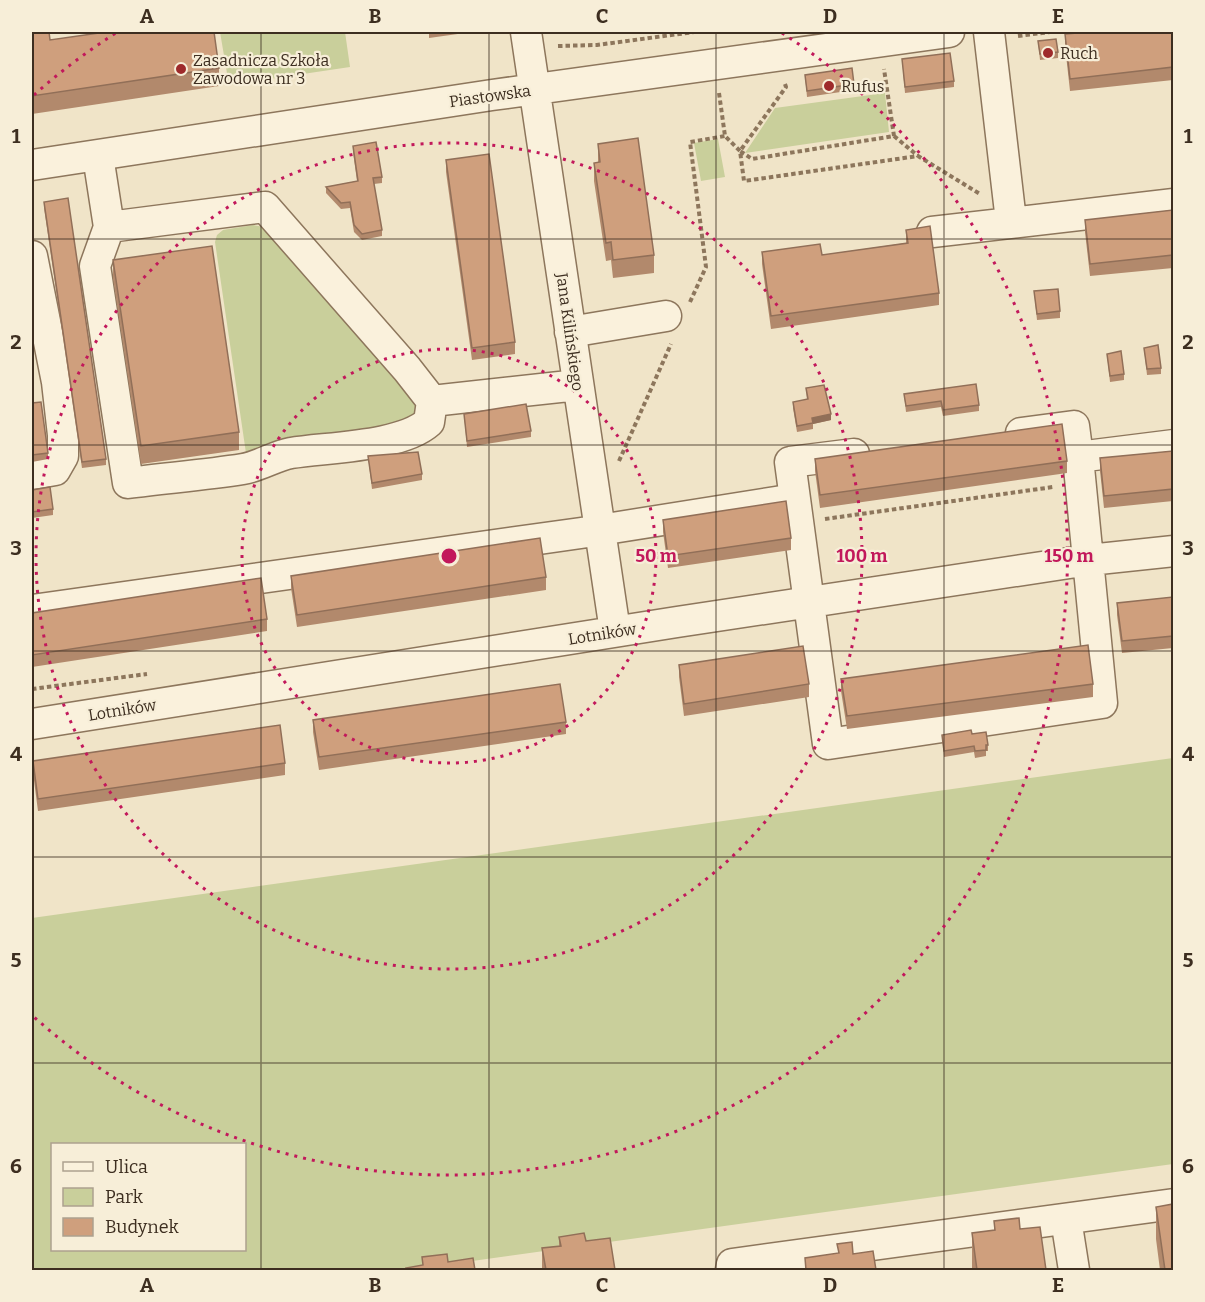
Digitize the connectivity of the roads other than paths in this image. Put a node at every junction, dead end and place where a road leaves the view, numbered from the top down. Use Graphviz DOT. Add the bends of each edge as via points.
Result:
graph roads {
  1 [pos="526,32"];
  2 [pos="949,32"];
  3 [pos="989,32"];
  4 [pos="535,89"];
  5 [pos="98,156"];
  6 [pos="32,165"];
  7 [pos="1173,204"];
  8 [pos="1011,221"];
  9 [pos="109,227"];
  10 [pos="932,232"];
  11 [pos="32,256"];
  12 [pos="35,289"];
  13 [pos="666,316"];
  14 [pos="570,332"];
  15 [pos="44,383"];
  16 [pos="578,385"];
  17 [pos="432,401"];
  18 [pos="991,437"];
  19 [pos="1173,445"];
  20 [pos="885,450"];
  21 [pos="1080,470"];
  22 [pos="32,474"];
  23 [pos="796,511"];
  24 [pos="598,530"];
  25 [pos="1173,551"];
  26 [pos="1089,560"];
  27 [pos="809,602"];
  28 [pos="32,610"];
  29 [pos="615,632"];
  30 [pos="32,724"];
  31 [pos="1173,1204"];
  32 [pos="1066,1219"];
  33 [pos="731,1270"];
  34 [pos="1074,1270"];
  1 -- 4 [label="street, Jana Kilińskiego"];
  2 -- 4 [label="street, Piastowska"];
  3 -- 8 [label="street"];
  4 -- 5 [label="street, Piastowska"];
  4 -- 14 [label="street, Jana Kilińskiego"];
  5 -- 6 [label="street, Piastowska"];
  5 -- 9 [label="street"];
  7 -- 8 [label="street"];
  8 -- 10 [label="street"];
  9 -- 17 [label="street" via="265,207"];
  9 -- 17 [label="street" via="95,266 128,483 243,469 287,454 399,438 417,432 429,422"];
  11 -- 12 [label="street"];
  12 -- 15 [label="street"];
  13 -- 14 [label="street"];
  14 -- 16 [label="street, Jana Kilińskiego"];
  15 -- 22 [label="street" via="63,456 55,470"];
  16 -- 17 [label="street"];
  16 -- 24 [label="street, Jana Kilińskiego"];
  18 -- 21 [label="street" via="1074,426"];
  19 -- 21 [label="street"];
  20 -- 23 [label="street" via="790,462"];
  21 -- 26 [label="street"];
  23 -- 24 [label="street"];
  23 -- 27 [label="street"];
  24 -- 28 [label="street"];
  24 -- 29 [label="street, Jana Kilińskiego"];
  25 -- 26 [label="street, Lotników"];
  26 -- 27 [label="street, Lotników"];
  26 -- 27 [label="street" via="1102,703 828,744"];
  27 -- 29 [label="street, Lotników"];
  29 -- 30 [label="street, Lotników"];
  31 -- 32 [label="street"];
  32 -- 33 [label="street" via="732,1264"];
  32 -- 34 [label="street"];
}
